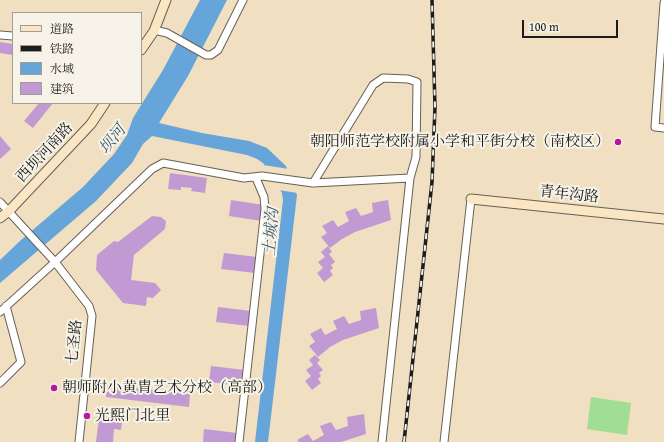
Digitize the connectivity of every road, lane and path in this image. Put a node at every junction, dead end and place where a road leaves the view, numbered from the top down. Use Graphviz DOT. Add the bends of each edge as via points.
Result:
graph roads {
  1 [pos="166,0"];
  2 [pos="243,0"];
  3 [pos="664,3"];
  4 [pos="154,30"];
  5 [pos="0,35"];
  6 [pos="12,36"];
  7 [pos="142,48"];
  8 [pos="104,104"];
  9 [pos="664,128"];
  10 [pos="259,177"];
  11 [pos="410,178"];
  12 [pos="313,183"];
  13 [pos="471,199"];
  14 [pos="0,202"];
  15 [pos="8,211"];
  16 [pos="0,218"];
  17 [pos="664,219"];
  18 [pos="53,260"];
  19 [pos="6,306"];
  20 [pos="0,312"];
  21 [pos="0,383"];
  22 [pos="79,442"];
  23 [pos="239,442"];
  24 [pos="382,442"];
  25 [pos="444,442"];
  1 -- 4 [label="street"];
  2 -- 4 [label="street" via="218,50 211,55 206,55 167,33"];
  3 -- 9 [label="street" via="655,127"];
  4 -- 7 [label="street"];
  5 -- 6 [label="street"];
  8 -- 15 [label="street, 西坝河南路" via="92,124"];
  10 -- 12 [label="street"];
  10 -- 18 [label="street" via="244,178 163,163 152,169"];
  10 -- 23 [label="street" via="266,209"];
  11 -- 12 [label="street"];
  11 -- 12 [label="street" via="416,157 417,82 383,78 374,85"];
  11 -- 24 [label="street"];
  13 -- 17 [label="street, 青年沟路"];
  13 -- 25 [label="street"];
  14 -- 15 [label="street, 七圣路"];
  15 -- 16 [label="street, 西坝河南路"];
  15 -- 18 [label="street, 七圣路"];
  18 -- 19 [label="street"];
  18 -- 22 [label="street, 七圣路" via="84,297 92,316"];
  19 -- 20 [label="street"];
  19 -- 21 [label="street" via="21,362"];
}
